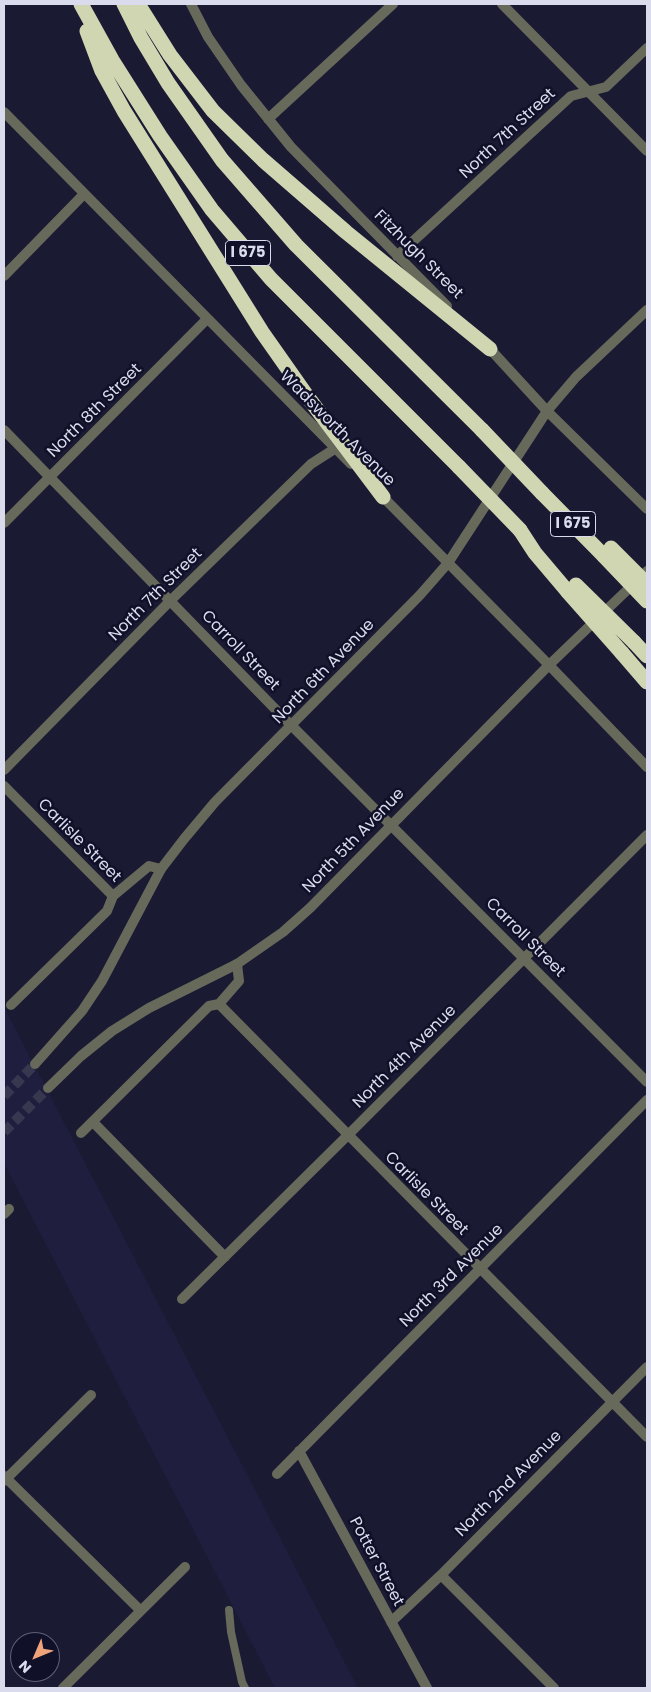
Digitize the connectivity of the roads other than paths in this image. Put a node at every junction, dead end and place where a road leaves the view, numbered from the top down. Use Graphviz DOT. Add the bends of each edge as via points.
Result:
graph roads {
  1 [pos="77,4"];
  2 [pos="81,4"];
  3 [pos="124,4"];
  4 [pos="138,4"];
  5 [pos="191,4"];
  6 [pos="393,4"];
  7 [pos="502,4"];
  8 [pos="647,48"];
  9 [pos="589,92"];
  10 [pos="4,112"];
  11 [pos="268,119"];
  12 [pos="647,151"];
  13 [pos="84,194"];
  14 [pos="397,256"];
  15 [pos="4,276"];
  16 [pos="647,310"];
  17 [pos="207,319"];
  18 [pos="490,350"];
  19 [pos="547,410"];
  20 [pos="4,430"];
  21 [pos="336,448"];
  22 [pos="50,477"];
  23 [pos="383,497"];
  24 [pos="647,510"];
  25 [pos="4,523"];
  26 [pos="607,552"];
  27 [pos="448,563"];
  28 [pos="647,571"];
  29 [pos="647,584"];
  30 [pos="572,588"];
  31 [pos="170,601"];
  32 [pos="647,601"];
  33 [pos="647,656"];
  34 [pos="549,665"];
  35 [pos="647,682"];
  36 [pos="292,726"];
  37 [pos="647,767"];
  38 [pos="4,770"];
  39 [pos="4,786"];
  40 [pos="391,824"];
  41 [pos="647,834"];
  42 [pos="161,869"];
  43 [pos="113,896"];
  44 [pos="524,959"];
  45 [pos="238,964"];
  46 [pos="218,1004"];
  47 [pos="12,1005"];
  48 [pos="35,1064"];
  49 [pos="647,1082"];
  50 [pos="48,1088"];
  51 [pos="647,1100"];
  52 [pos="93,1122"];
  53 [pos="81,1133"];
  54 [pos="348,1135"];
  55 [pos="225,1256"];
  56 [pos="480,1269"];
  57 [pos="182,1299"];
  58 [pos="647,1367"];
  59 [pos="91,1395"];
  60 [pos="612,1402"];
  61 [pos="647,1437"];
  62 [pos="299,1451"];
  63 [pos="277,1474"];
  64 [pos="5,1479"];
  65 [pos="185,1567"];
  66 [pos="441,1575"];
  67 [pos="140,1610"];
  68 [pos="229,1610"];
  69 [pos="391,1622"];
  70 [pos="63,1688"];
  71 [pos="245,1688"];
  72 [pos="427,1688"];
  73 [pos="554,1688"];
  1 -- 23 [label="highway" via="102,71 141,141 262,332"];
  2 -- 30 [label="highway, I 675, bridge" via="155,128 212,210 271,280 459,467 520,530 535,553"];
  3 -- 26 [label="highway, I 675, bridge" via="168,83 222,160 296,245 545,496"];
  4 -- 18 [label="highway" via="170,55 213,111 263,160 346,232"];
  5 -- 11 [label="street, Fitzhugh Street" via="208,37"];
  6 -- 11 [label="street"];
  7 -- 9 [label="street"];
  8 -- 9 [label="street, North 7th Street" via="606,87"];
  9 -- 12 [label="street"];
  9 -- 14 [label="street, North 7th Street" via="571,96"];
  10 -- 13 [label="street, Wadsworth Avenue"];
  11 -- 14 [label="street, Fitzhugh Street"];
  13 -- 15 [label="street"];
  13 -- 17 [label="street, Wadsworth Avenue"];
  14 -- 18 [label="street, Fitzhugh Street"];
  16 -- 19 [label="street, North 6th Avenue"];
  17 -- 21 [label="street, Wadsworth Avenue"];
  17 -- 22 [label="street, North 8th Street"];
  18 -- 19 [label="street, Fitzhugh Street"];
  19 -- 24 [label="street, Fitzhugh Street"];
  19 -- 27 [label="street, North 6th Avenue"];
  20 -- 22 [label="street, Carroll Street"];
  21 -- 23 [label="street, Wadsworth Avenue"];
  21 -- 31 [label="street, North 7th Street" via="310,464"];
  22 -- 25 [label="street, North 8th Street"];
  22 -- 31 [label="street, Carroll Street"];
  23 -- 27 [label="street, Wadsworth Avenue"];
  26 -- 29 [label="highway, bridge"];
  26 -- 32 [label="highway, I 675, bridge"];
  27 -- 34 [label="street, Wadsworth Avenue"];
  27 -- 36 [label="street, North 6th Avenue"];
  28 -- 34 [label="street, North 5th Avenue"];
  30 -- 33 [label="highway, bridge"];
  30 -- 35 [label="highway, bridge"];
  31 -- 36 [label="street, Carroll Street"];
  31 -- 38 [label="street, North 7th Street"];
  34 -- 37 [label="street, Wadsworth Avenue"];
  34 -- 40 [label="street, North 5th Avenue"];
  36 -- 40 [label="street, Carroll Street"];
  36 -- 42 [label="street, North 6th Avenue" via="215,802"];
  39 -- 43 [label="street, Carlisle Street"];
  40 -- 44 [label="street, Carroll Street"];
  40 -- 45 [label="street, North 5th Avenue" via="310,908"];
  41 -- 44 [label="street, North 4th Avenue"];
  42 -- 43 [label="street, Carlisle Street" via="149,866"];
  42 -- 48 [label="street, North 6th Avenue" via="102,981 82,1011"];
  43 -- 47 [label="street" via="107,911"];
  44 -- 49 [label="street, Carroll Street"];
  44 -- 54 [label="street, North 4th Avenue"];
  45 -- 46 [label="street" via="239,981"];
  45 -- 50 [label="street, North 5th Avenue" via="149,1008 112,1031"];
  46 -- 52 [label="street" via="209,1006"];
  46 -- 54 [label="street, Carlisle Street"];
  51 -- 56 [label="street, North 3rd Avenue"];
  52 -- 53 [label="street"];
  52 -- 55 [label="street"];
  54 -- 55 [label="street, North 4th Avenue"];
  54 -- 56 [label="street, Carlisle Street"];
  55 -- 57 [label="street, North 4th Avenue"];
  56 -- 60 [label="street, Carlisle Street"];
  56 -- 62 [label="street, North 3rd Avenue"];
  58 -- 60 [label="street, North 2nd Avenue"];
  59 -- 64 [label="street"];
  60 -- 61 [label="street, Carlisle Street"];
  60 -- 66 [label="street, North 2nd Avenue"];
  62 -- 63 [label="street, North 3rd Avenue"];
  62 -- 69 [label="street, Potter Street"];
  64 -- 67 [label="street"];
  65 -- 67 [label="street"];
  66 -- 69 [label="street, North 2nd Avenue"];
  66 -- 73 [label="street"];
  67 -- 70 [label="street"];
  68 -- 71 [label="lane"];
  69 -- 72 [label="street, Potter Street"];
}
